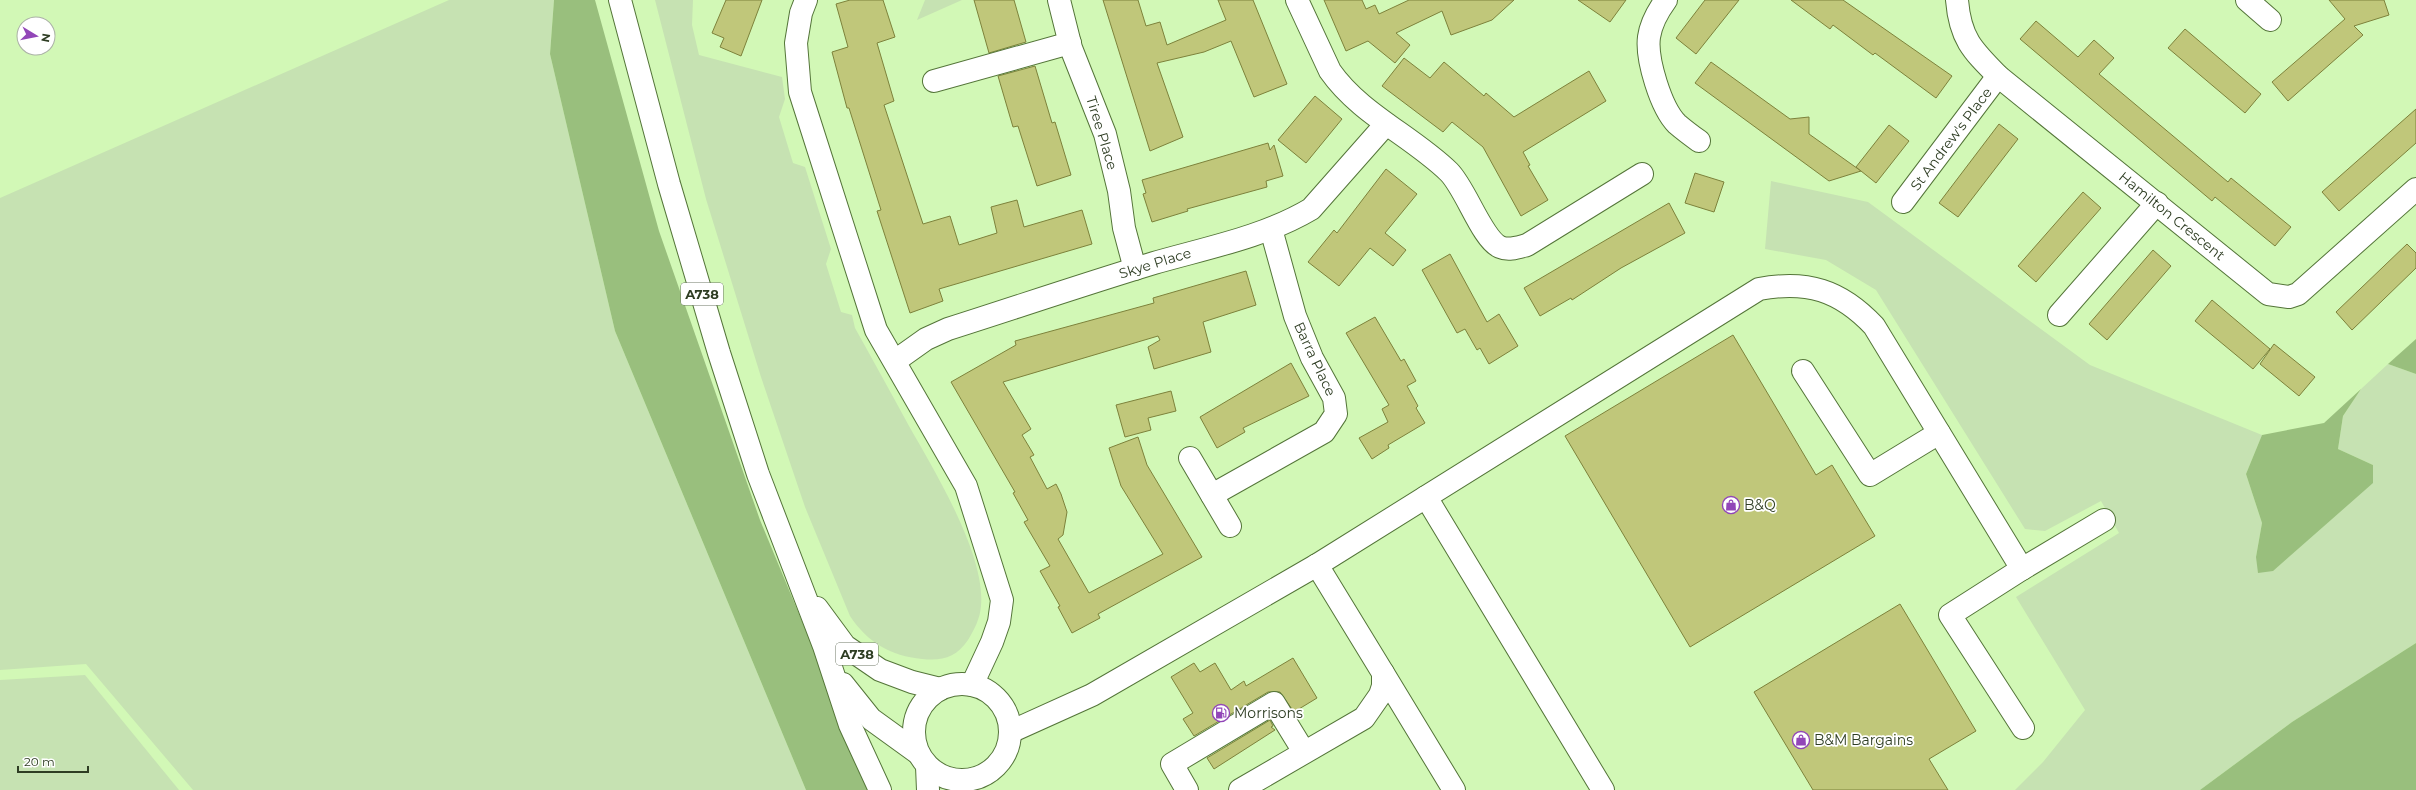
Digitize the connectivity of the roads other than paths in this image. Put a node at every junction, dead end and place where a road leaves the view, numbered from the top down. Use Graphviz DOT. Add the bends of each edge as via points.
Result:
graph roads {
  1 [pos="620,0"];
  2 [pos="806,0"];
  3 [pos="1059,0"];
  4 [pos="1297,0"];
  5 [pos="1666,0"];
  6 [pos="1957,0"];
  7 [pos="2247,0"];
  8 [pos="2270,20"];
  9 [pos="1070,43"];
  10 [pos="1998,76"];
  11 [pos="934,81"];
  12 [pos="1386,124"];
  13 [pos="1699,141"];
  14 [pos="1642,174"];
  15 [pos="2416,189"];
  16 [pos="1903,202"];
  17 [pos="2157,203"];
  18 [pos="1271,229"];
  19 [pos="1135,269"];
  20 [pos="2059,315"];
  21 [pos="895,361"];
  22 [pos="1803,371"];
  23 [pos="1940,433"];
  24 [pos="1190,458"];
  25 [pos="1212,495"];
  26 [pos="1426,497"];
  27 [pos="2104,520"];
  28 [pos="1230,526"];
  29 [pos="1317,565"];
  30 [pos="2022,569"];
  31 [pos="800,584"];
  32 [pos="824,646"];
  33 [pos="1383,672"];
  34 [pos="972,685"];
  35 [pos="940,688"];
  36 [pos="2023,728"];
  37 [pos="1010,732"];
  38 [pos="1304,752"];
  39 [pos="922,759"];
  40 [pos="982,783"];
  41 [pos="880,790"];
  42 [pos="928,790"];
  43 [pos="1188,790"];
  44 [pos="1240,790"];
  45 [pos="1454,790"];
  46 [pos="1603,790"];
  1 -- 31 [label="street, A738" via="669,184 719,353 758,474"];
  2 -- 21 [label="street" via="796,43 800,92 876,330"];
  3 -- 9 [label="street, Tiree Place"];
  4 -- 12 [label="street" via="1337,82"];
  5 -- 13 [label="street" via="1652,25 1649,38 1654,75 1661,97 1676,123"];
  6 -- 10 [label="street, Hamilton Crescent" via="1958,18 1966,41"];
  7 -- 8 [label="street"];
  9 -- 11 [label="street"];
  9 -- 19 [label="street, Tiree Place" via="1105,134"];
  10 -- 16 [label="street, St Andrew's Place"];
  10 -- 17 [label="street, Hamilton Crescent"];
  12 -- 14 [label="street" via="1449,172 1463,190 1494,243 1509,249 1527,245"];
  12 -- 18 [label="street, Skye Place" via="1311,210"];
  15 -- 17 [label="street, Hamilton Crescent" via="2304,289 2289,297 2268,294"];
  17 -- 20 [label="street"];
  18 -- 19 [label="street, Skye Place"];
  18 -- 25 [label="street, Barra Place" via="1295,316 1312,358 1334,398 1336,414 1324,432"];
  19 -- 21 [label="street, Skye Place" via="948,329 926,339"];
  21 -- 34 [label="street" via="966,486 1002,600 999,622"];
  22 -- 23 [label="street" via="1870,475"];
  23 -- 26 [label="street" via="1874,326 1859,310 1825,291 1804,285 1783,284 1759,289"];
  23 -- 30 [label="street"];
  24 -- 25 [label="street"];
  25 -- 28 [label="street"];
  26 -- 29 [label="street"];
  26 -- 46 [label="street"];
  27 -- 30 [label="street"];
  29 -- 33 [label="street"];
  29 -- 37 [label="street" via="1092,695"];
  30 -- 36 [label="street" via="1950,614"];
  31 -- 32 [label="street, A738"];
  31 -- 35 [label="street, A738" via="845,646 880,670 912,682"];
  32 -- 39 [label="street, A738" via="846,689 870,719"];
  32 -- 41 [label="street" via="850,725"];
  33 -- 38 [label="street" via="1384,686 1380,696 1364,718"];
  33 -- 45 [label="street"];
  34 -- 35 [label="street, A738" via="956,684"];
  34 -- 37 [label="street, A738" via="987,691 999,702 1007,716"];
  35 -- 39 [label="street, A738" via="928,697 919,709 914,723 914,738"];
  37 -- 40 [label="street, A738" via="1009,745 1003,757"];
  38 -- 43 [label="street" via="1274,703 1172,764"];
  38 -- 44 [label="street"];
  39 -- 40 [label="street, A738" via="939,776"];
  39 -- 42 [label="street, A738"];
}
